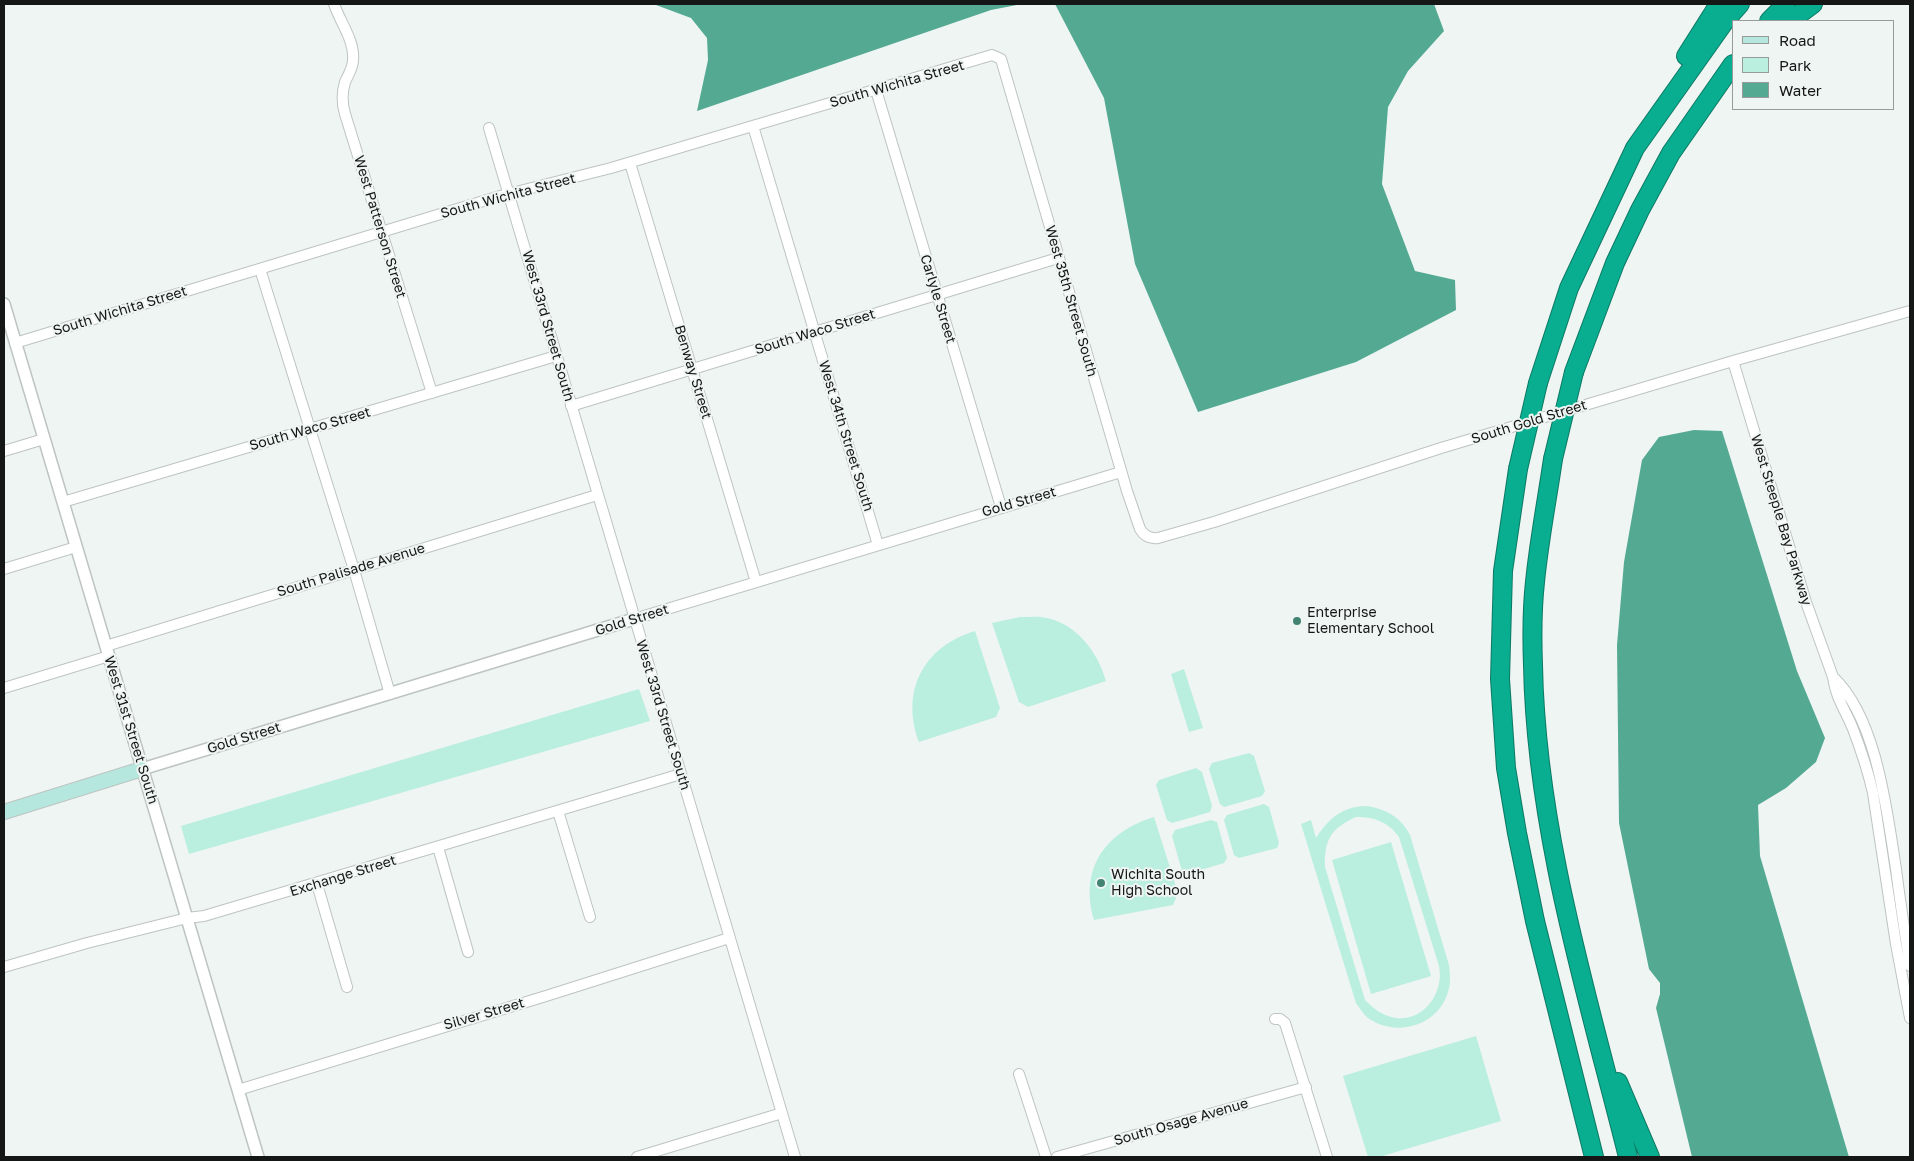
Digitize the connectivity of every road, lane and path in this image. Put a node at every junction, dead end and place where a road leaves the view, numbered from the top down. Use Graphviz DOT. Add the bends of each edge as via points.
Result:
graph roads {
  1 [pos="334,4"];
  2 [pos="1719,4"];
  3 [pos="1740,4"];
  4 [pos="1786,4"];
  5 [pos="1813,4"];
  6 [pos="1770,20"];
  7 [pos="1791,20"];
  8 [pos="1001,59"];
  9 [pos="1732,65"];
  10 [pos="1732,74"];
  11 [pos="876,90"];
  12 [pos="1708,99"];
  13 [pos="753,126"];
  14 [pos="1650,126"];
  15 [pos="489,128"];
  16 [pos="630,163"];
  17 [pos="508,194"];
  18 [pos="382,231"];
  19 [pos="1058,258"];
  20 [pos="260,269"];
  21 [pos="937,295"];
  22 [pos="4,304"];
  23 [pos="1910,311"];
  24 [pos="814,332"];
  25 [pos="15,343"];
  26 [pos="556,356"];
  27 [pos="1734,360"];
  28 [pos="692,369"];
  29 [pos="432,393"];
  30 [pos="571,406"];
  31 [pos="309,429"];
  32 [pos="44,440"];
  33 [pos="4,451"];
  34 [pos="1121,472"];
  35 [pos="597,495"];
  36 [pos="63,502"];
  37 [pos="1001,507"];
  38 [pos="1150,538"];
  39 [pos="878,545"];
  40 [pos="76,547"];
  41 [pos="4,568"];
  42 [pos="354,570"];
  43 [pos="756,582"];
  44 [pos="634,619"];
  45 [pos="107,651"];
  46 [pos="1833,677"];
  47 [pos="4,688"];
  48 [pos="390,694"];
  49 [pos="142,769"];
  50 [pos="680,774"];
  51 [pos="558,811"];
  52 [pos="4,812"];
  53 [pos="438,847"];
  54 [pos="317,884"];
  55 [pos="590,917"];
  56 [pos="187,918"];
  57 [pos="729,938"];
  58 [pos="468,952"];
  59 [pos="1910,966"];
  60 [pos="4,967"];
  61 [pos="347,988"];
  62 [pos="1910,1018"];
  63 [pos="1275,1019"];
  64 [pos="1597,1034"];
  65 [pos="1019,1074"];
  66 [pos="1575,1081"];
  67 [pos="1306,1087"];
  68 [pos="238,1090"];
  69 [pos="782,1113"];
  70 [pos="258,1157"];
  71 [pos="637,1157"];
  72 [pos="795,1157"];
  73 [pos="1046,1157"];
  74 [pos="1057,1157"];
  75 [pos="1327,1157"];
  76 [pos="1583,1157"];
  77 [pos="1594,1157"];
  78 [pos="1628,1157"];
  79 [pos="1650,1157"];
  1 -- 18 [label="street, West Patterson Street" via="350,41 353,60 343,90 344,110"];
  2 -- 14 [label="highway" via="1677,71"];
  3 -- 14 [label="highway"];
  4 -- 6 [label="highway"];
  5 -- 7 [label="highway"];
  8 -- 11 [label="street, South Wichita Street" via="992,56"];
  8 -- 19 [label="street, West 35th Street South"];
  9 -- 12 [label="highway"];
  10 -- 12 [label="highway"];
  11 -- 13 [label="street, South Wichita Street"];
  11 -- 21 [label="street, Carlyle Street"];
  12 -- 64 [label="highway, bridge" via="1640,210 1615,263 1574,372 1553,459 1534,584 1534,705 1545,809 1564,906"];
  13 -- 16 [label="street, South Wichita Street"];
  13 -- 24 [label="street, West 34th Street South"];
  14 -- 66 [label="highway, bridge" via="1635,148 1569,288 1538,383 1518,469 1503,571 1500,679 1506,768 1535,921"];
  15 -- 17 [label="street, West 33rd Street South"];
  16 -- 17 [label="street, South Wichita Street"];
  16 -- 28 [label="street, Benway Street"];
  17 -- 18 [label="street, South Wichita Street"];
  17 -- 26 [label="street, West 33rd Street South"];
  18 -- 20 [label="street, South Wichita Street"];
  18 -- 29 [label="street, West Patterson Street"];
  19 -- 21 [label="street, South Waco Street"];
  19 -- 34 [label="street, West 35th Street South"];
  20 -- 25 [label="street, South Wichita Street"];
  20 -- 31 [label="street"];
  21 -- 24 [label="street, South Waco Street"];
  21 -- 37 [label="street, Carlyle Street"];
  22 -- 25 [label="street, West 31st Street South"];
  23 -- 27 [label="street, South Gold Street"];
  24 -- 28 [label="street, South Waco Street"];
  24 -- 39 [label="street, West 34th Street South"];
  25 -- 32 [label="street, West 31st Street South"];
  26 -- 29 [label="street, South Waco Street"];
  26 -- 30 [label="street, West 33rd Street South"];
  27 -- 38 [label="street, South Gold Street" via="1441,448 1214,522"];
  27 -- 46 [label="street, West Steeple Bay Parkway" via="1806,602"];
  28 -- 30 [label="street, South Waco Street"];
  28 -- 43 [label="street, Benway Street"];
  29 -- 31 [label="street, South Waco Street"];
  30 -- 35 [label="street, West 33rd Street South"];
  31 -- 36 [label="street, South Waco Street"];
  31 -- 42 [label="street"];
  32 -- 33 [label="street"];
  32 -- 36 [label="street, West 31st Street South"];
  34 -- 37 [label="street, Gold Street"];
  34 -- 38 [label="street, West 35th Street South" via="1140,530"];
  35 -- 42 [label="street, South Palisade Avenue"];
  35 -- 44 [label="street, West 33rd Street South"];
  36 -- 40 [label="street, West 31st Street South"];
  37 -- 39 [label="street, Gold Street"];
  39 -- 43 [label="street, Gold Street"];
  40 -- 41 [label="street"];
  40 -- 45 [label="street, West 31st Street South"];
  42 -- 45 [label="street, South Palisade Avenue"];
  42 -- 48 [label="street"];
  43 -- 44 [label="street, Gold Street"];
  44 -- 48 [label="street, Gold Street"];
  44 -- 50 [label="street, West 33rd Street South"];
  45 -- 47 [label="street, South Palisade Avenue"];
  45 -- 49 [label="street, West 31st Street South"];
  46 -- 59 [label="street, West Steeple Bay Parkway" via="1853,702 1879,772"];
  46 -- 62 [label="street, West Steeple Bay Parkway" via="1836,694 1869,775"];
  48 -- 49 [label="street, Gold Street"];
  49 -- 52 [label="main road"];
  49 -- 56 [label="street, West 31st Street South"];
  50 -- 51 [label="street, Exchange Street"];
  50 -- 57 [label="street, West 33rd Street South"];
  51 -- 53 [label="street, Exchange Street"];
  51 -- 55 [label="street"];
  53 -- 54 [label="street, Exchange Street"];
  53 -- 58 [label="street"];
  54 -- 56 [label="street, Exchange Street"];
  54 -- 61 [label="street"];
  56 -- 60 [label="street, Exchange Street"];
  56 -- 68 [label="street, West 31st Street South"];
  57 -- 68 [label="street, Silver Street"];
  57 -- 69 [label="street, West 33rd Street South"];
  63 -- 67 [label="street" via="1285,1023"];
  64 -- 78 [label="highway"];
  64 -- 79 [label="highway"];
  65 -- 73 [label="street"];
  66 -- 76 [label="highway"];
  66 -- 77 [label="highway"];
  67 -- 74 [label="street, South Osage Avenue"];
  67 -- 75 [label="street"];
  68 -- 70 [label="street, West 31st Street South"];
  69 -- 71 [label="street"];
  69 -- 72 [label="street, West 33rd Street South"];
}
